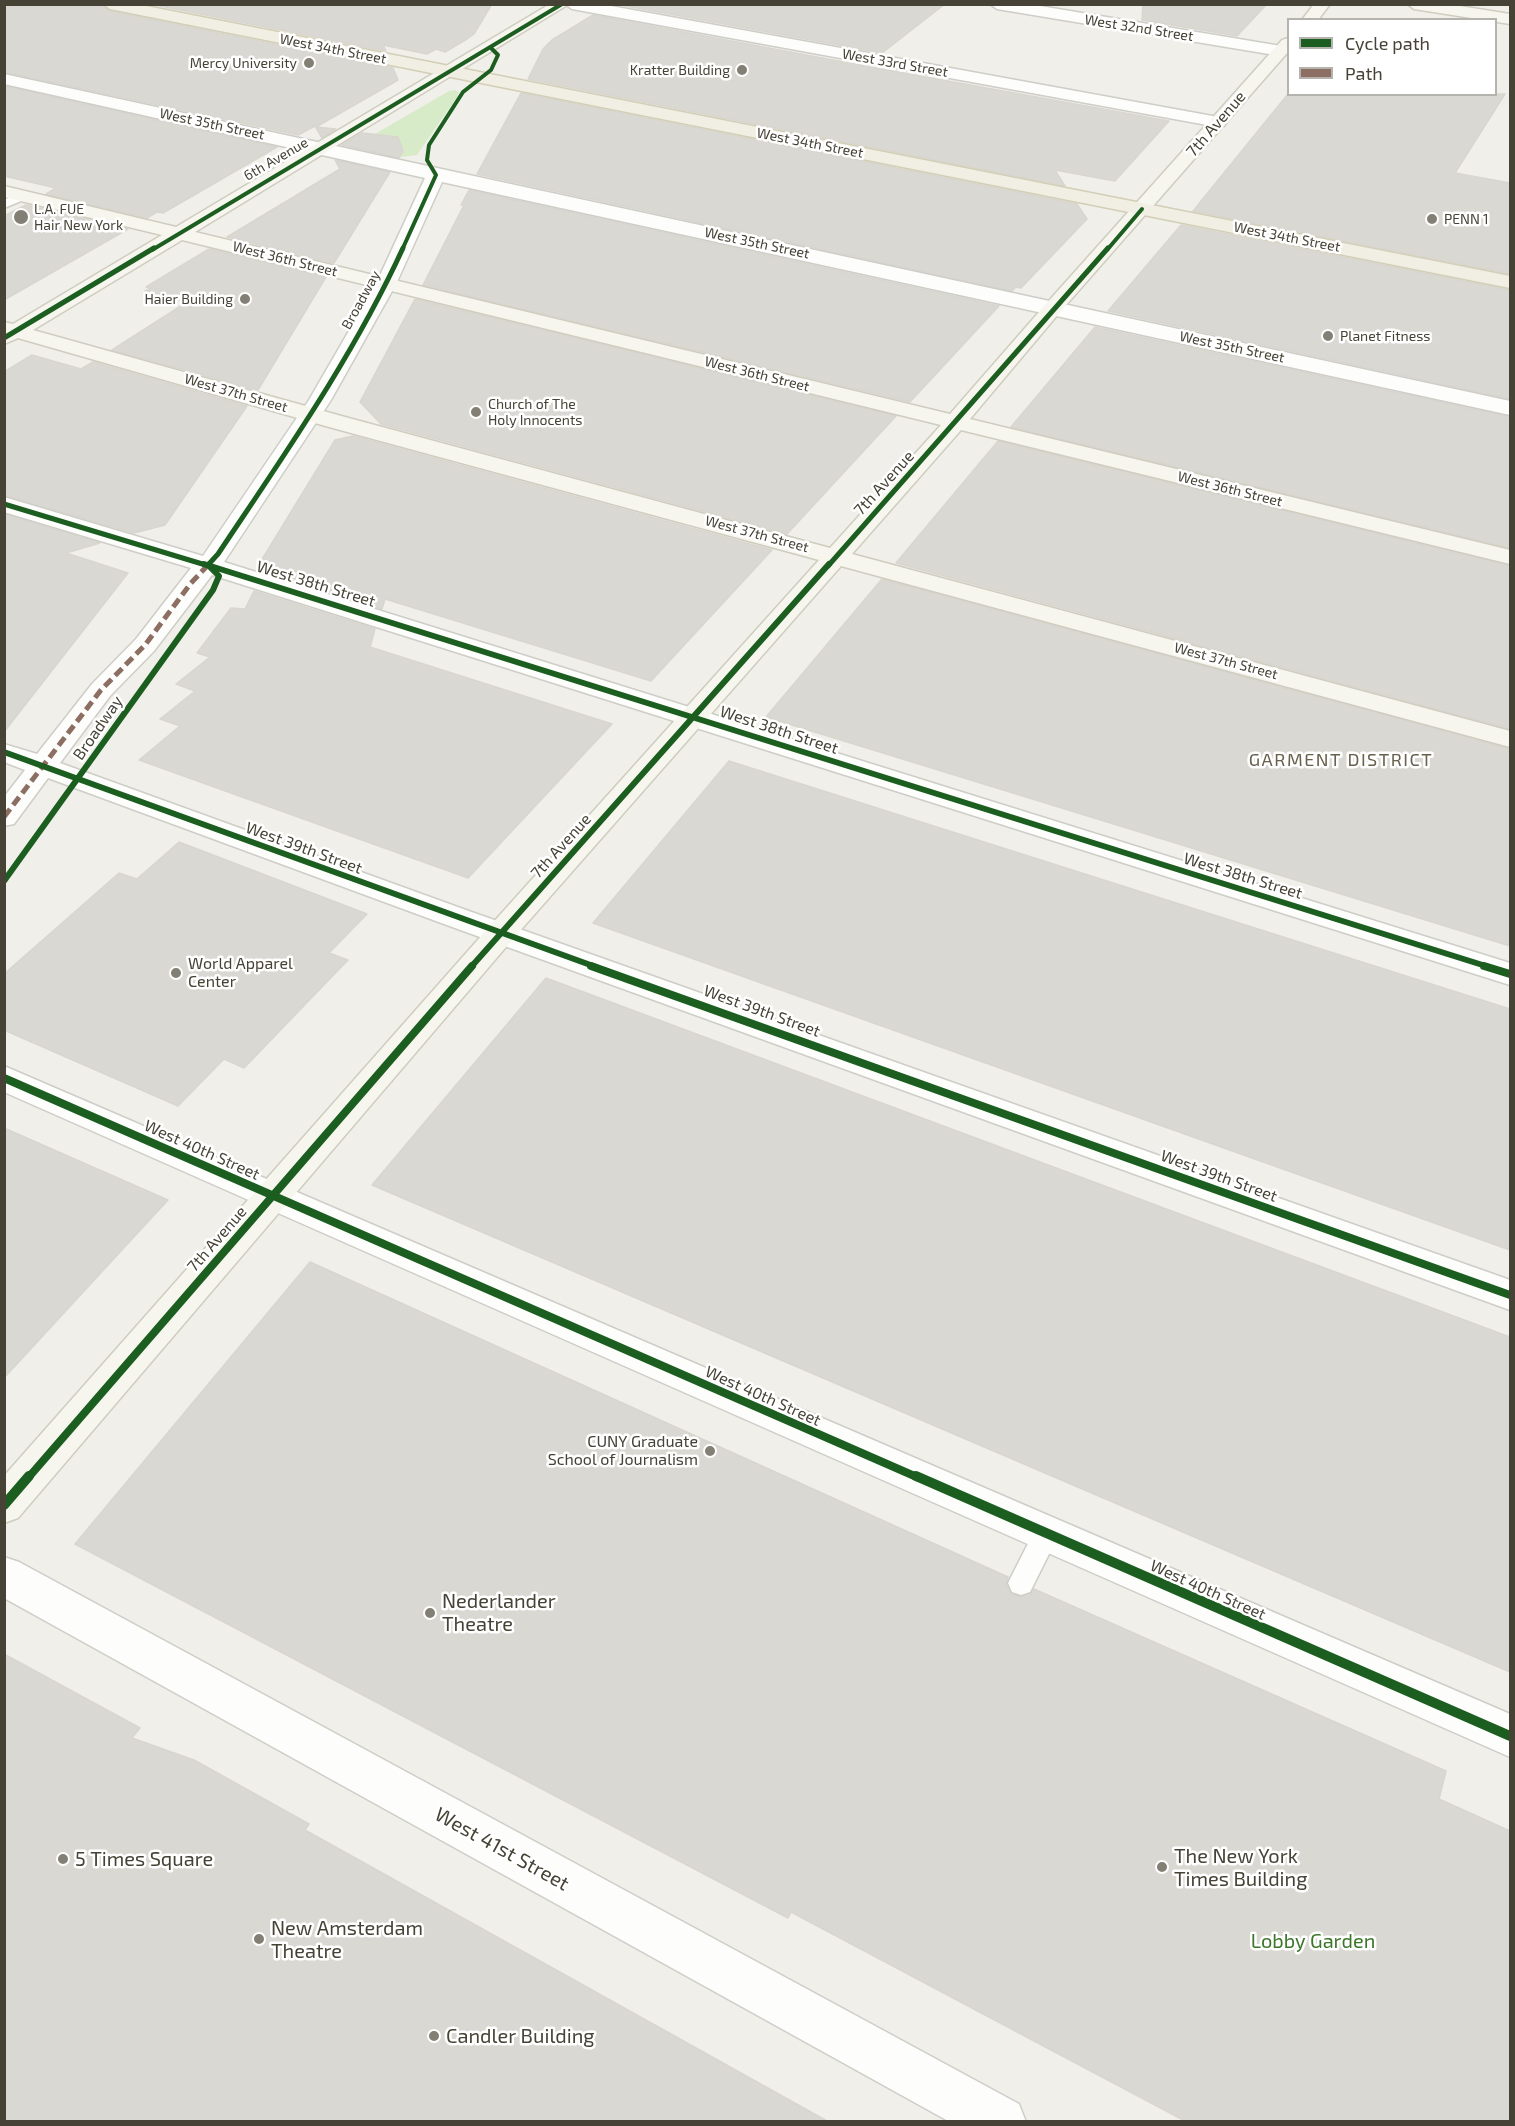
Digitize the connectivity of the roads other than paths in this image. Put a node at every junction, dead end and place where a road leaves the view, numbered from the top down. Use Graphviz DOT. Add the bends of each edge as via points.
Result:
graph roads {
  1 [pos="110,4"];
  2 [pos="562,4"];
  3 [pos="572,4"];
  4 [pos="997,4"];
  5 [pos="1323,4"];
  6 [pos="1414,4"];
  7 [pos="1311,18"];
  8 [pos="1510,19"];
  9 [pos="1285,47"];
  10 [pos="448,72"];
  11 [pos="4,79"];
  12 [pos="1218,122"];
  13 [pos="322,148"];
  14 [pos="436,175"];
  15 [pos="13,193"];
  16 [pos="4,205"];
  17 [pos="1142,209"];
  18 [pos="177,233"];
  19 [pos="1510,282"];
  20 [pos="386,284"];
  21 [pos="1053,308"];
  22 [pos="8,332"];
  23 [pos="1510,408"];
  24 [pos="312,414"];
  25 [pos="955,423"];
  26 [pos="4,504"];
  27 [pos="837,555"];
  28 [pos="1510,557"];
  29 [pos="208,565"];
  30 [pos="694,717"];
  31 [pos="1510,739"];
  32 [pos="4,752"];
  33 [pos="43,766"];
  34 [pos="4,817"];
  35 [pos="501,933"];
  36 [pos="1510,974"];
  37 [pos="4,1078"];
  38 [pos="272,1196"];
  39 [pos="1510,1295"];
  40 [pos="4,1504"];
  41 [pos="1046,1534"];
  42 [pos="4,1576"];
  43 [pos="1021,1583"];
  44 [pos="1510,1736"];
  45 [pos="1000,2121"];
  1 -- 10 [label="main road, West 34th Street"];
  2 -- 10 [label="main road, 6th Avenue"];
  3 -- 12 [label="street, West 33rd Street"];
  4 -- 9 [label="street, West 32nd Street"];
  5 -- 7 [label="main road"];
  6 -- 8 [label="main road"];
  9 -- 12 [label="main road, 7th Avenue"];
  10 -- 13 [label="main road, 6th Avenue"];
  10 -- 17 [label="main road, West 34th Street"];
  11 -- 13 [label="street, West 35th Street"];
  12 -- 17 [label="main road, 7th Avenue"];
  13 -- 14 [label="street, West 35th Street"];
  13 -- 18 [label="main road, 6th Avenue"];
  14 -- 20 [label="street, Broadway"];
  14 -- 21 [label="street, West 35th Street"];
  15 -- 16 [label="lane"];
  15 -- 18 [label="main road, West 36th Street"];
  17 -- 19 [label="main road, West 34th Street"];
  17 -- 21 [label="main road, 7th Avenue"];
  18 -- 20 [label="main road, West 36th Street"];
  18 -- 22 [label="main road, 6th Avenue"];
  20 -- 24 [label="street, Broadway"];
  20 -- 25 [label="main road, West 36th Street"];
  21 -- 23 [label="street, West 35th Street"];
  21 -- 25 [label="main road, 7th Avenue"];
  22 -- 24 [label="main road, West 37th Street"];
  24 -- 27 [label="main road, West 37th Street"];
  24 -- 29 [label="street, Broadway"];
  25 -- 27 [label="main road, 7th Avenue"];
  25 -- 28 [label="main road, West 36th Street"];
  26 -- 29 [label="street, West 38th Street"];
  27 -- 30 [label="main road, 7th Avenue"];
  27 -- 31 [label="main road, West 37th Street"];
  29 -- 30 [label="street, West 38th Street"];
  29 -- 33 [label="street, Broadway" via="145,645 101,690"];
  30 -- 35 [label="main road, 7th Avenue"];
  30 -- 36 [label="street, West 38th Street"];
  32 -- 33 [label="street, West 39th Street"];
  33 -- 34 [label="street, Broadway"];
  33 -- 35 [label="street, West 39th Street"];
  35 -- 38 [label="main road, 7th Avenue"];
  35 -- 39 [label="street, West 39th Street"];
  37 -- 38 [label="street, West 40th Street"];
  38 -- 40 [label="main road, 7th Avenue"];
  38 -- 41 [label="street, West 40th Street"];
  41 -- 43 [label="lane"];
  41 -- 44 [label="street, West 40th Street"];
  42 -- 45 [label="street, West 41st Street"];
}
